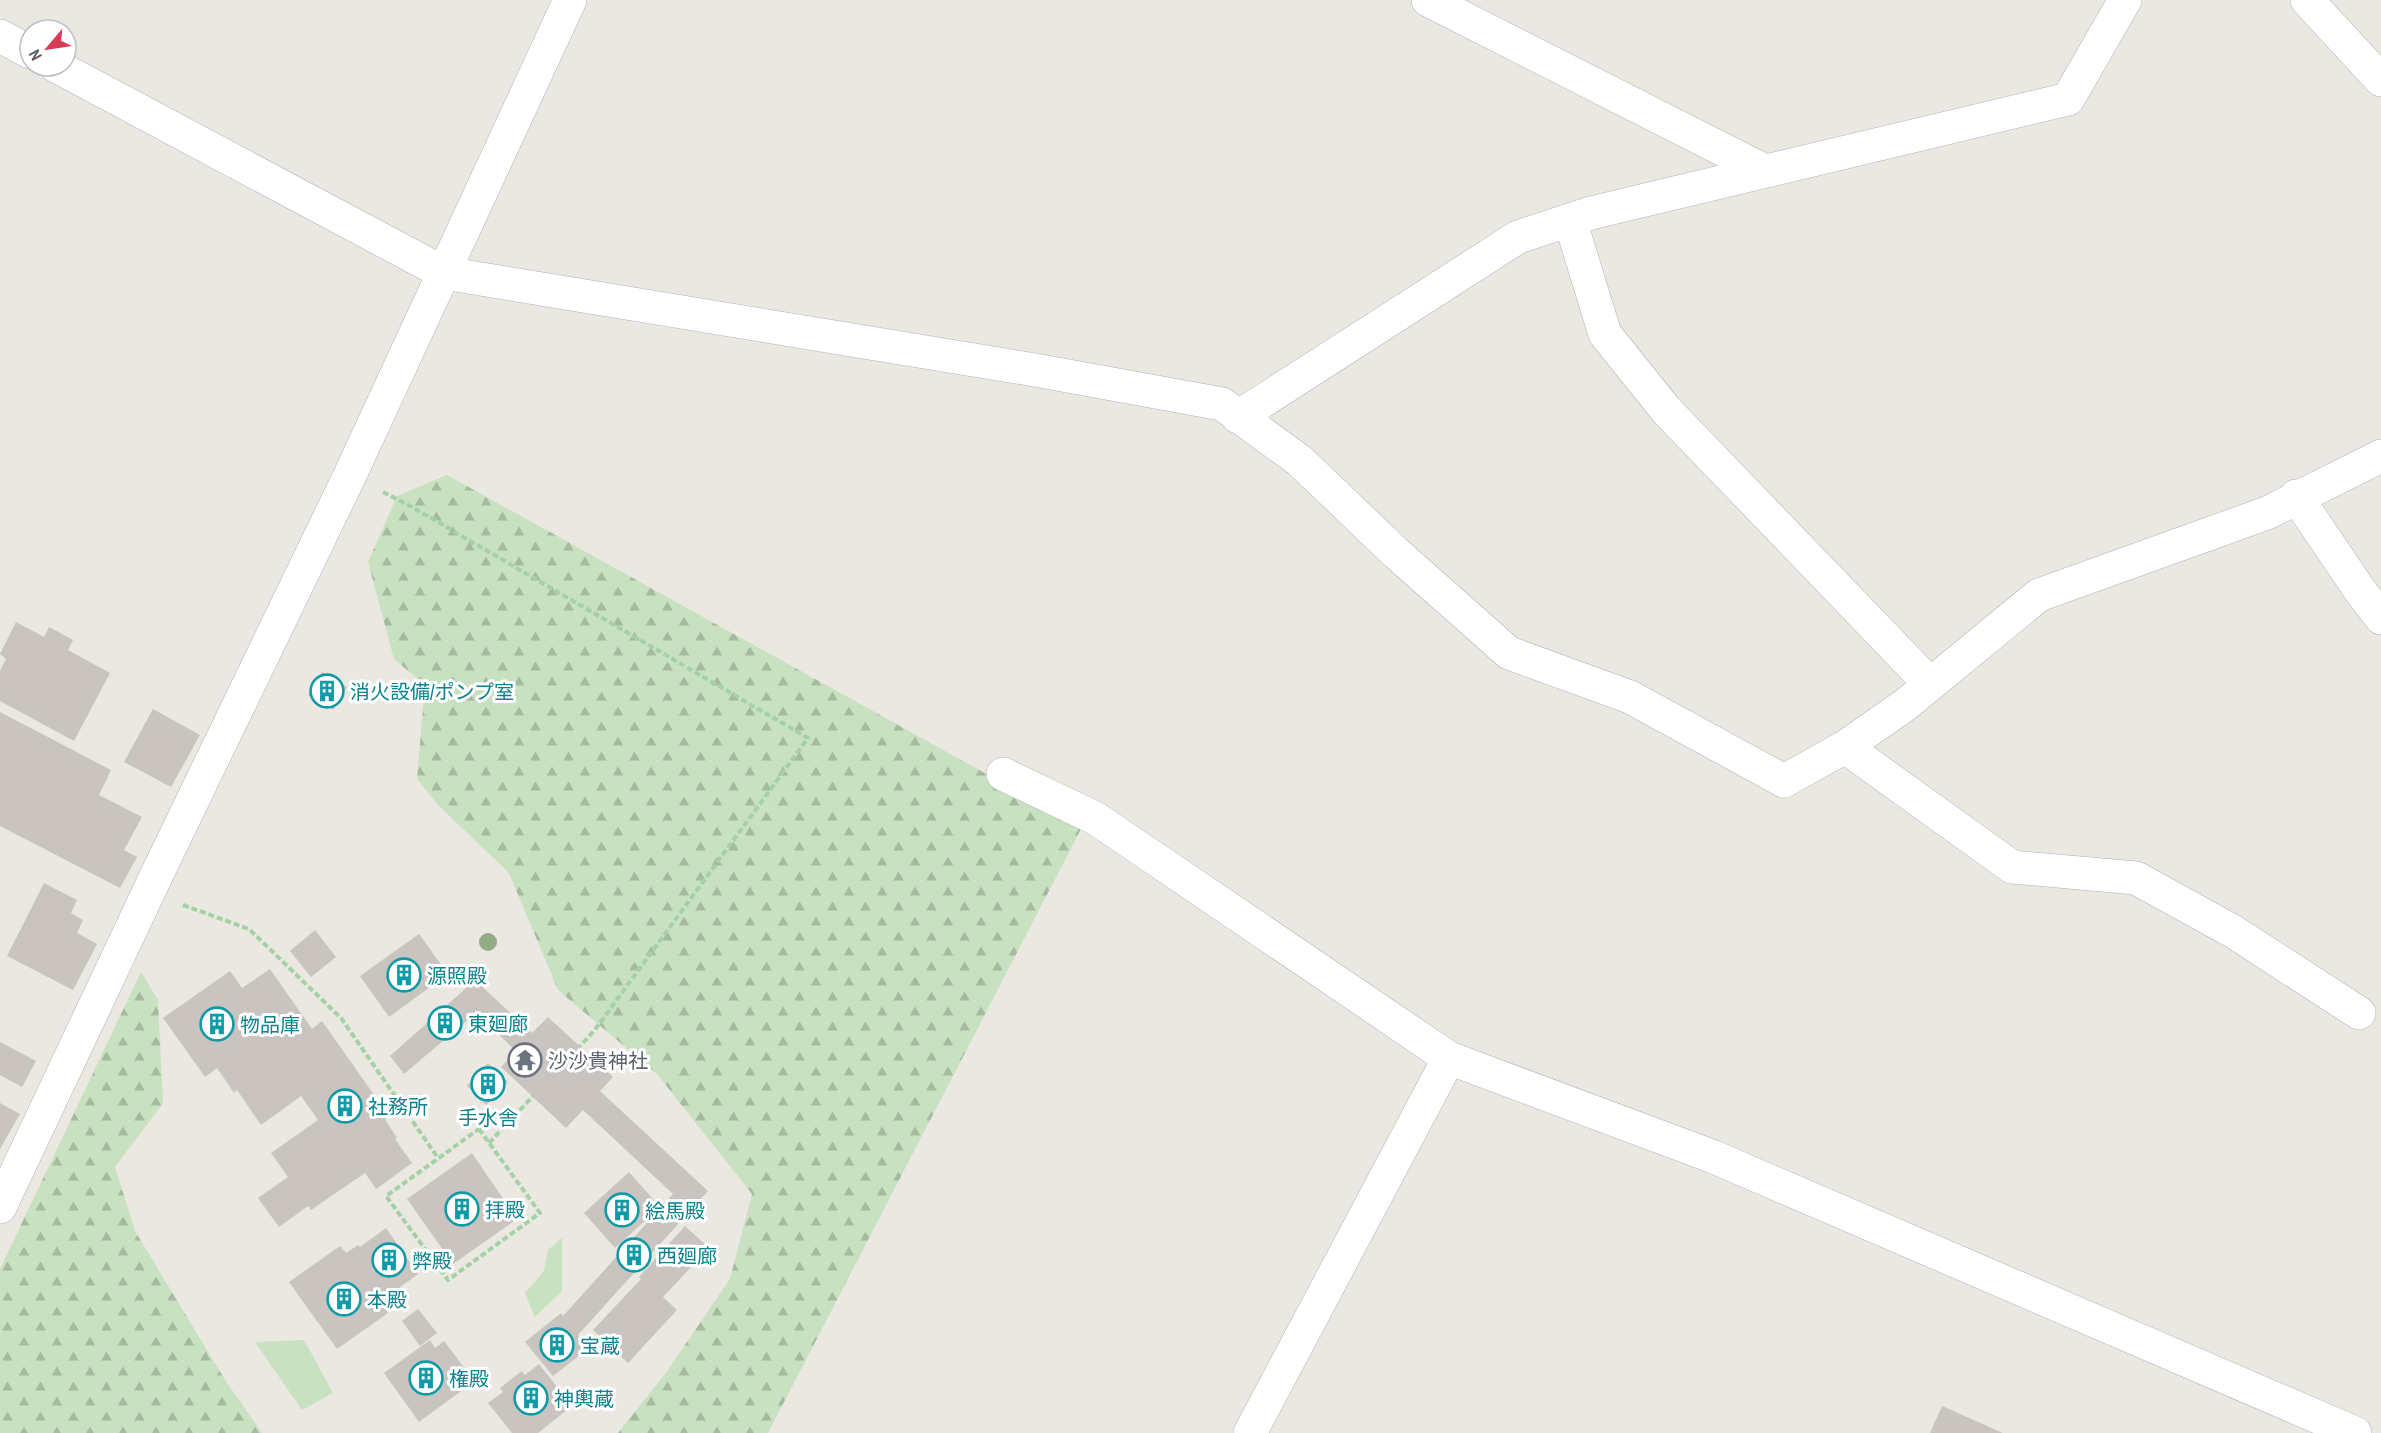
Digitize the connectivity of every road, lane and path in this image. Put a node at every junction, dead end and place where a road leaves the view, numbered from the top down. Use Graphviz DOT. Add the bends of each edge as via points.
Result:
graph roads {
  1 [pos="570,0"];
  2 [pos="1428,0"];
  3 [pos="2125,0"];
  4 [pos="2307,0"];
  5 [pos="0,36"];
  6 [pos="18,46"];
  7 [pos="78,78"];
  8 [pos="2381,80"];
  9 [pos="1765,171"];
  10 [pos="1570,220"];
  11 [pos="444,273"];
  12 [pos="1238,417"];
  13 [pos="2381,456"];
  14 [pos="350,475"];
  15 [pos="2296,496"];
  16 [pos="2381,618"];
  17 [pos="1930,684"];
  18 [pos="1845,747"];
  19 [pos="1003,774"];
  20 [pos="148,893"];
  21 [pos="2358,1013"];
  22 [pos="580,1047"];
  23 [pos="1449,1058"];
  24 [pos="533,1096"];
  25 [pos="489,1143"];
  26 [pos="438,1158"];
  27 [pos="0,1207"];
  28 [pos="1250,1433"];
  29 [pos="2355,1433"];
  1 -- 11 [label="street"];
  2 -- 9 [label="street"];
  3 -- 9 [label="street" via="2068,99"];
  4 -- 8 [label="street"];
  5 -- 6 [label="street"];
  7 -- 11 [label="street"];
  9 -- 10 [label="street"];
  10 -- 12 [label="street" via="1518,237"];
  10 -- 17 [label="street" via="1605,334 1666,410"];
  11 -- 12 [label="street" via="1035,370 1222,404"];
  11 -- 14 [label="street"];
  12 -- 18 [label="street" via="1300,461 1509,653 1630,697 1784,781"];
  13 -- 15 [label="street"];
  14 -- 20 [label="street"];
  14 -- 22 [label="path" via="412,507 808,738"];
  15 -- 16 [label="street"];
  15 -- 17 [label="street" via="2267,513 2039,595"];
  17 -- 18 [label="street"];
  18 -- 21 [label="street" via="2012,867 2136,879 2234,932"];
  19 -- 23 [label="street" via="1095,818"];
  20 -- 26 [label="path" via="249,928 341,1018"];
  20 -- 27 [label="street"];
  23 -- 28 [label="street"];
  23 -- 29 [label="street" via="1714,1157"];
  24 -- 25 [label="path"];
  25 -- 26 [label="path" via="479,1129"];
  25 -- 26 [label="path" via="540,1213 447,1280 386,1196"];
}
